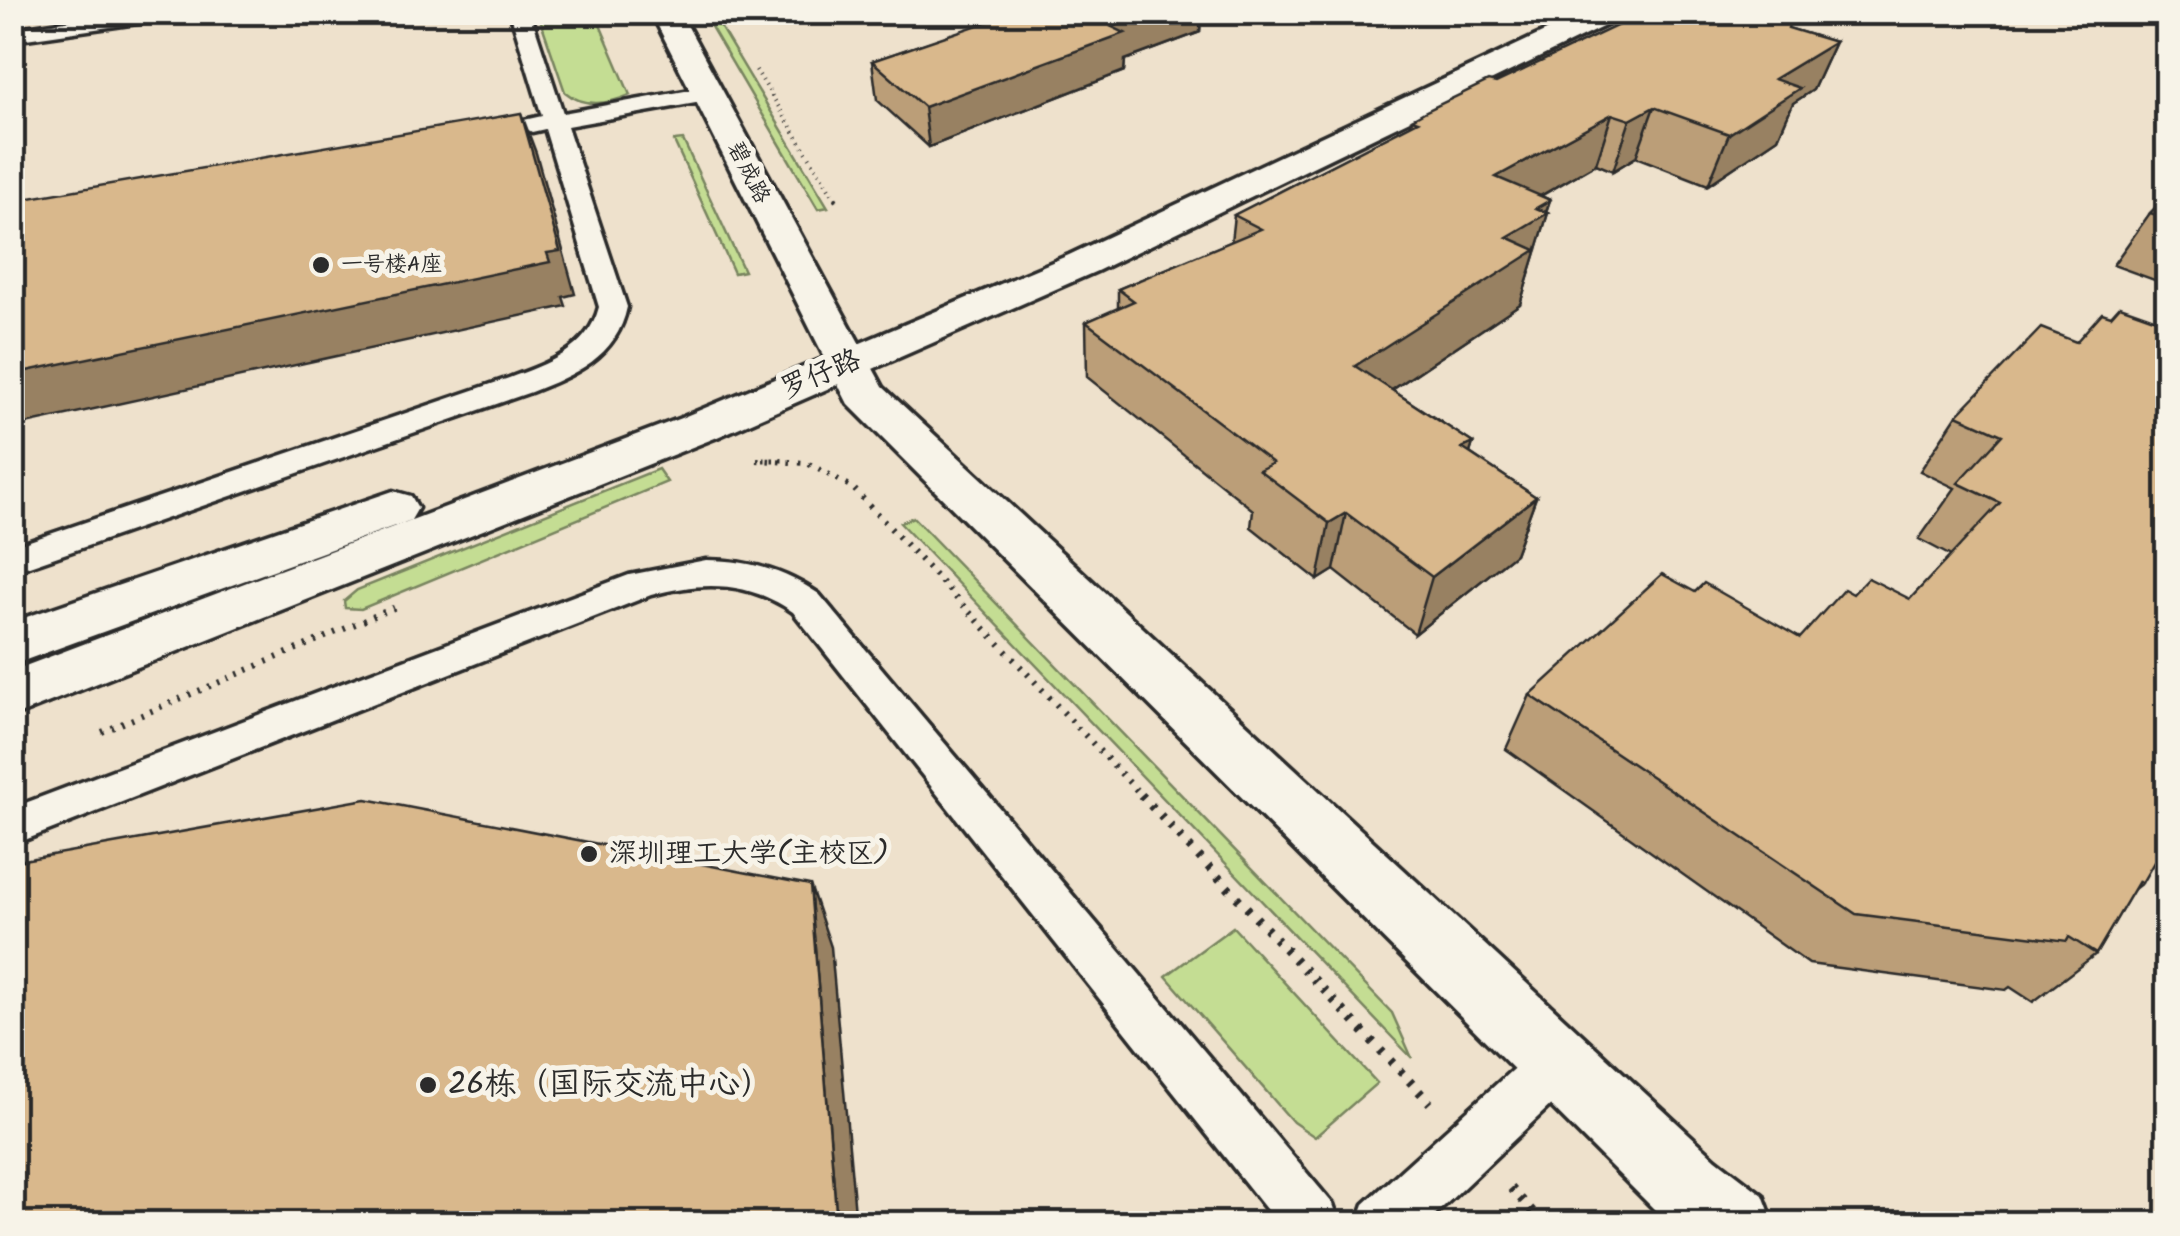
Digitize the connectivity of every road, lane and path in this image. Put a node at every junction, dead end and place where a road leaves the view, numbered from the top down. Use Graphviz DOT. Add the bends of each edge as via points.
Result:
graph roads {
  1 [pos="172,12"];
  2 [pos="520,12"];
  3 [pos="665,12"];
  4 [pos="1549,12"];
  5 [pos="1610,12"];
  6 [pos="127,16"];
  7 [pos="12,35"];
  8 [pos="750,61"];
  9 [pos="707,94"];
  10 [pos="499,130"];
  11 [pos="838,205"];
  12 [pos="840,349"];
  13 [pos="746,462"];
  14 [pos="12,560"];
  15 [pos="404,604"];
  16 [pos="12,644"];
  17 [pos="12,695"];
  18 [pos="86,739"];
  19 [pos="12,827"];
  20 [pos="1559,1062"];
  21 [pos="1412,1084"];
  22 [pos="1313,1224"];
  23 [pos="1384,1224"];
  24 [pos="1734,1224"];
  1 -- 6 [label="lane"];
  2 -- 14 [label="lane" via="613,307 600,340 582,356 520,385"];
  3 -- 9 [label="main road, 碧成路"];
  4 -- 12 [label="main road, 罗仔路" via="1048,242"];
  5 -- 12 [label="main road, 罗仔路" via="1083,263"];
  6 -- 7 [label="lane"];
  8 -- 11 [label="path"];
  9 -- 10 [label="lane"];
  9 -- 12 [label="main road, 碧成路"];
  12 -- 16 [label="main road, 罗仔路"];
  12 -- 17 [label="main road, 罗仔路" via="698,428"];
  12 -- 20 [label="main road, 碧成路" via="864,394"];
  13 -- 21 [label="path" via="812,463 852,487"];
  15 -- 18 [label="path"];
  19 -- 22 [label="lane" via="642,584 702,571 758,577 806,603"];
  20 -- 23 [label="lane"];
  20 -- 24 [label="main road, 碧成路"];
}
